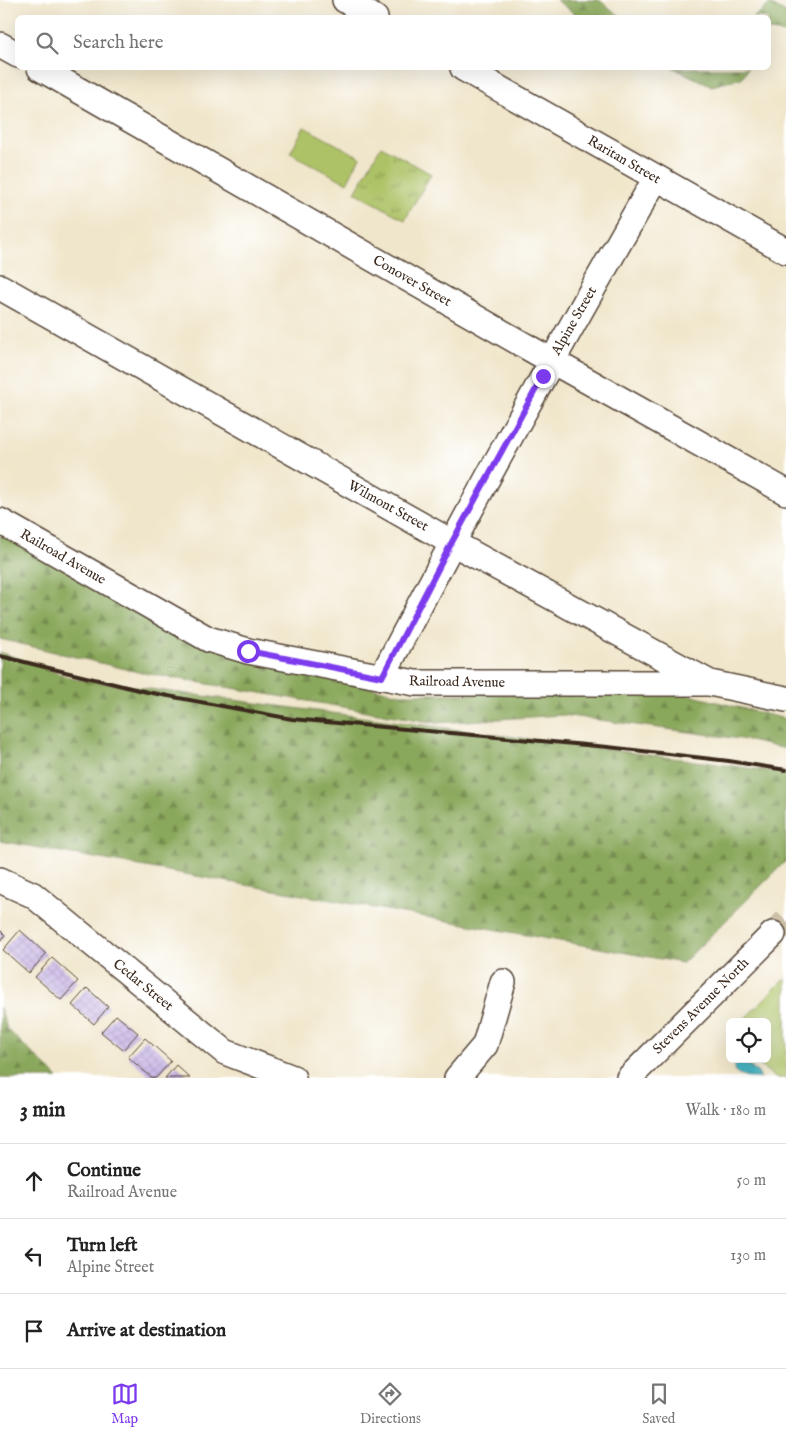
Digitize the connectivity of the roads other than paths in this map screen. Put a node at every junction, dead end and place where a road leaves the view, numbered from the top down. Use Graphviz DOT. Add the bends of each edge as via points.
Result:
graph roads {
  1 [pos="345,0"];
  2 [pos="371,15"];
  3 [pos="0,45"];
  4 [pos="15,53"];
  5 [pos="44,70"];
  6 [pos="467,70"];
  7 [pos="656,178"];
  8 [pos="786,251"];
  9 [pos="0,287"];
  10 [pos="551,360"];
  11 [pos="786,492"];
  12 [pos="0,522"];
  13 [pos="452,542"];
  14 [pos="382,677"];
  15 [pos="710,683"];
  16 [pos="786,699"];
  17 [pos="0,880"];
  18 [pos="773,934"];
  19 [pos="504,982"];
  20 [pos="293,1078"];
  21 [pos="458,1078"];
  22 [pos="629,1078"];
  1 -- 2 [label="street"];
  3 -- 4 [label="street"];
  5 -- 10 [label="street, Conover Street"];
  6 -- 7 [label="street, Raritan Street"];
  7 -- 8 [label="street, Raritan Street"];
  7 -- 10 [label="street, Alpine Street"];
  9 -- 13 [label="street, Wilmont Street"];
  10 -- 11 [label="street, Conover Street"];
  10 -- 13 [label="street, Alpine Street"];
  12 -- 14 [label="street, Railroad Avenue" via="208,639 248,651"];
  13 -- 14 [label="street, Alpine Street"];
  13 -- 15 [label="street, Wilmont Street"];
  14 -- 15 [label="street, Railroad Avenue" via="415,683"];
  15 -- 16 [label="street, Wilmont Street"];
  17 -- 20 [label="street, Cedar Street" via="34,895 226,1052"];
  18 -- 22 [label="street, Stevens Avenue North"];
  19 -- 21 [label="street" via="485,1045"];
}
